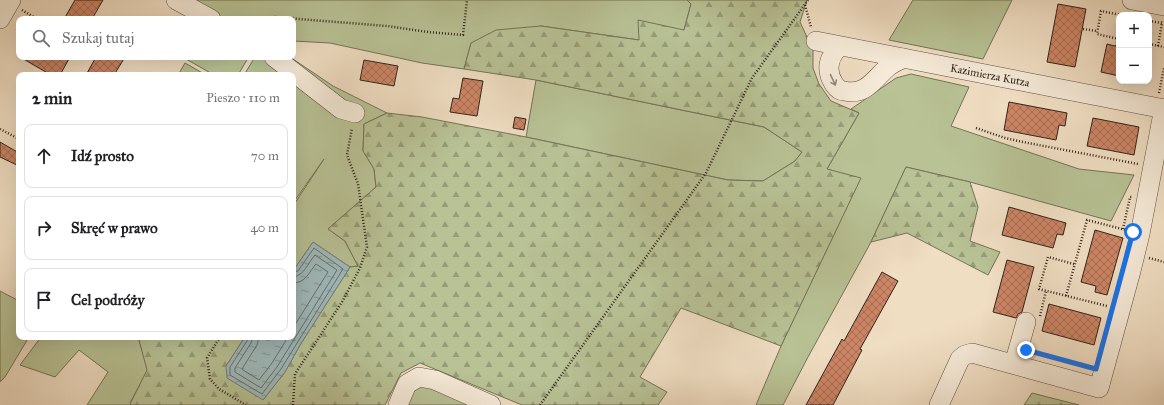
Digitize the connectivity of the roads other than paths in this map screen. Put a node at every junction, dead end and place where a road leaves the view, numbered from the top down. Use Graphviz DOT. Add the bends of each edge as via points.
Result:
graph roads {
  1 [pos="176,0"];
  2 [pos="1132,0"];
  3 [pos="14,4"];
  4 [pos="1163,14"];
  5 [pos="205,16"];
  6 [pos="0,19"];
  7 [pos="816,41"];
  8 [pos="840,46"];
  9 [pos="904,58"];
  10 [pos="278,60"];
  11 [pos="293,72"];
  12 [pos="296,74"];
  13 [pos="1162,106"];
  14 [pos="355,113"];
  15 [pos="1026,322"];
  16 [pos="1016,356"];
  17 [pos="398,405"];
  18 [pos="491,405"];
  19 [pos="940,405"];
  1 -- 5 [label="street"];
  2 -- 4 [label="street"];
  3 -- 6 [label="street"];
  7 -- 8 [label="street, Kazimierza Kutza"];
  8 -- 9 [label="street, Kazimierza Kutza"];
  8 -- 9 [label="street, one-way" via="834,51 828,69 836,87 843,91 865,89 888,67"];
  9 -- 13 [label="street, Kazimierza Kutza"];
  10 -- 11 [label="street"];
  12 -- 14 [label="street" via="340,109"];
  13 -- 16 [label="street" via="1140,234 1100,388"];
  15 -- 16 [label="street"];
  16 -- 19 [label="street" via="965,354 956,367"];
  17 -- 18 [label="street" via="407,384 419,376 435,380"];
}
